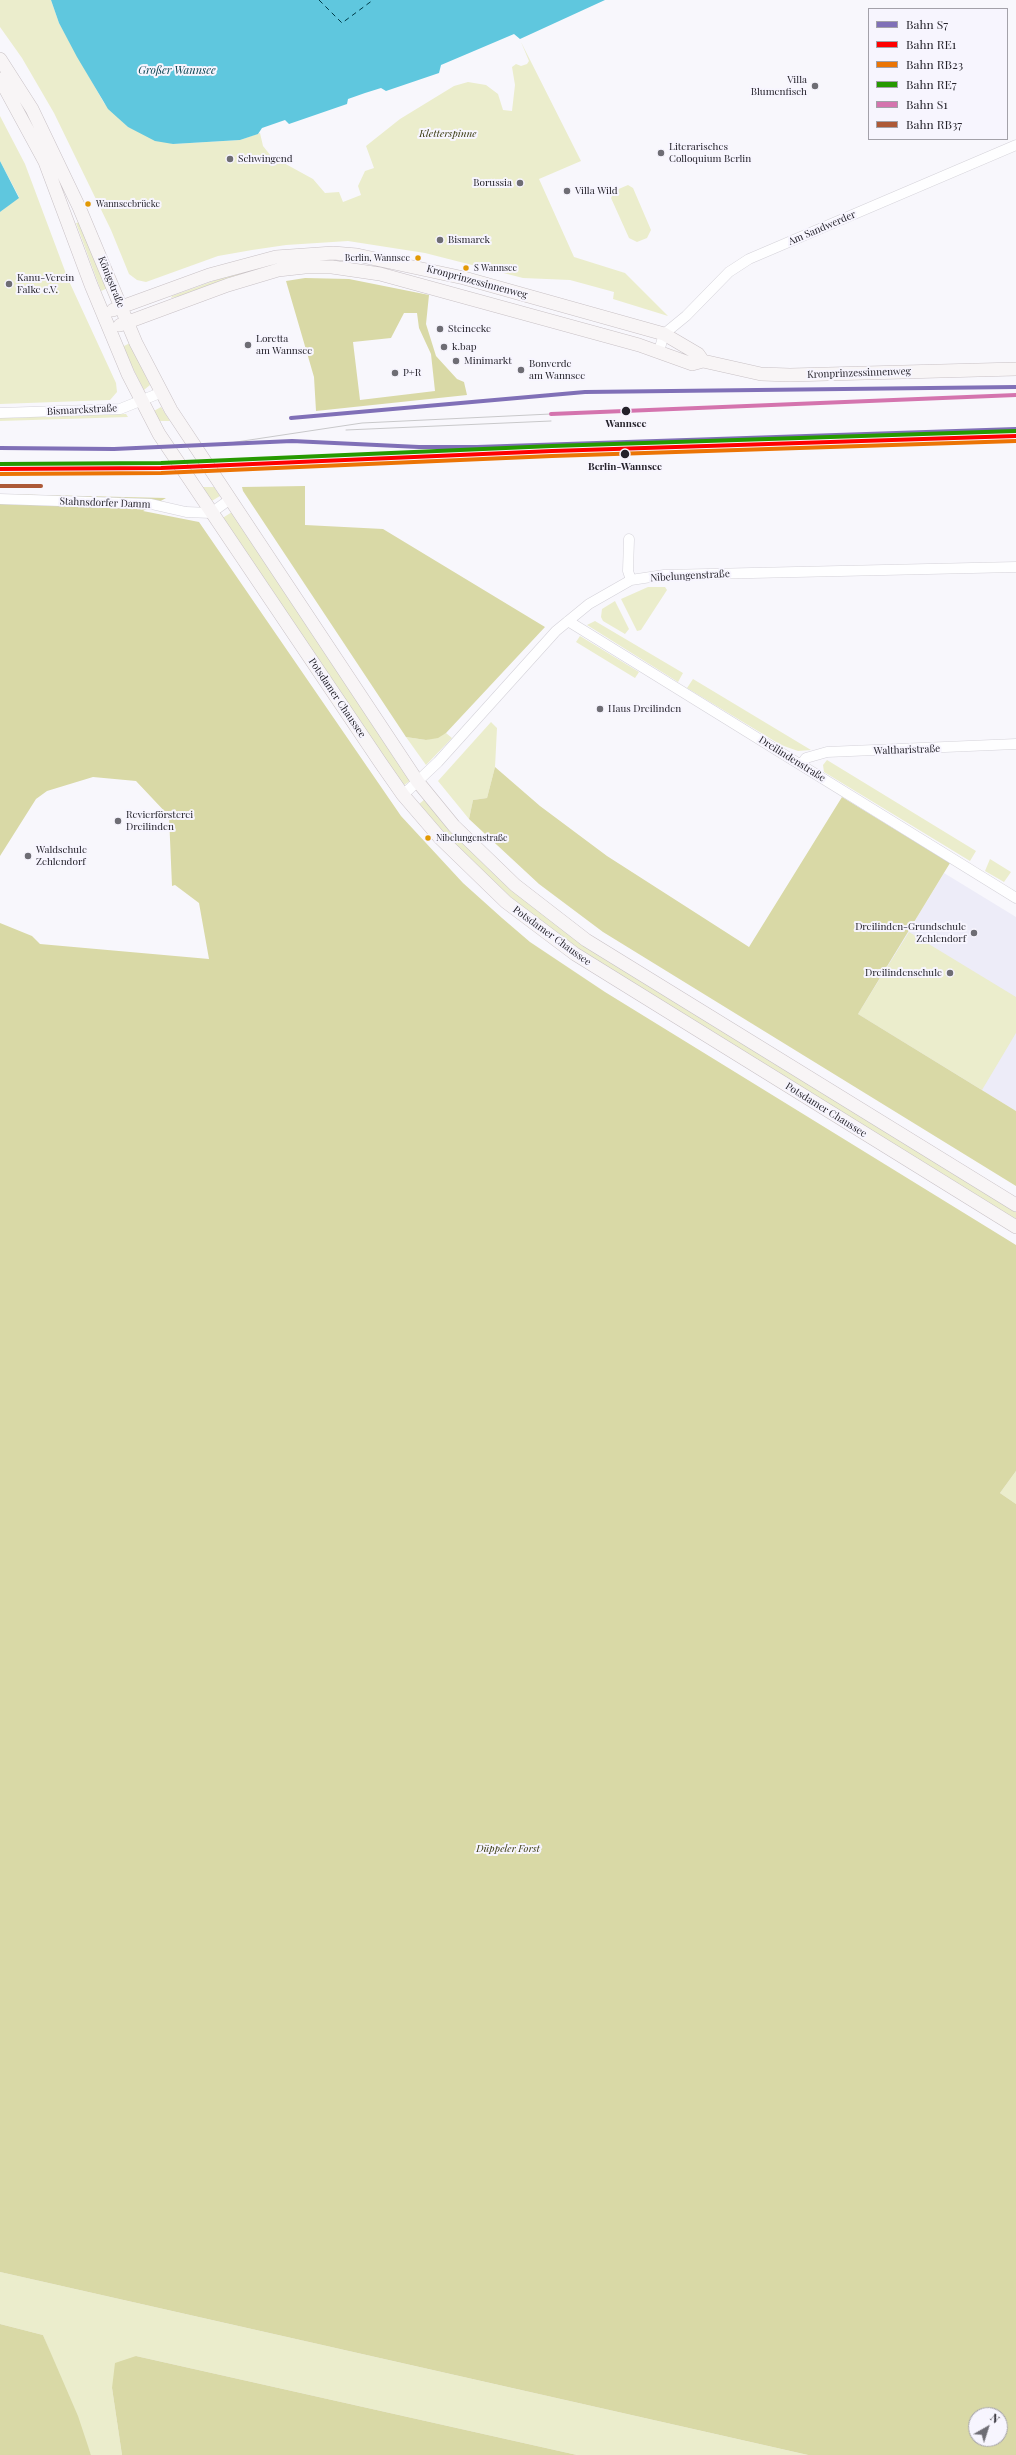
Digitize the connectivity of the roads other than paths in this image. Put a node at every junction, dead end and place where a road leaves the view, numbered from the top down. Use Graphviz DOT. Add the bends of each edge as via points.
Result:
graph roads {
  1 [pos="0,59"];
  2 [pos="0,79"];
  3 [pos="1016,145"];
  4 [pos="424,268"];
  5 [pos="419,284"];
  6 [pos="160,293"];
  7 [pos="121,307"];
  8 [pos="165,308"];
  9 [pos="103,314"];
  10 [pos="127,322"];
  11 [pos="109,329"];
  12 [pos="664,334"];
  13 [pos="659,351"];
  14 [pos="703,361"];
  15 [pos="1016,369"];
  16 [pos="160,393"];
  17 [pos="141,402"];
  18 [pos="0,413"];
  19 [pos="0,499"];
  20 [pos="229,500"];
  21 [pos="211,513"];
  22 [pos="629,539"];
  23 [pos="1016,567"];
  24 [pos="631,580"];
  25 [pos="568,621"];
  26 [pos="1016,744"];
  27 [pos="801,764"];
  28 [pos="418,782"];
  29 [pos="403,795"];
  30 [pos="1016,898"];
  31 [pos="1016,1205"];
  32 [pos="1016,1227"];
  1 -- 7 [label="main road, Königstraße" via="32,109 82,214"];
  2 -- 9 [label="main road, Königstraße" via="45,162"];
  3 -- 12 [label="street, Am Sandwerder" via="749,258 729,272 686,316"];
  4 -- 5 [label="main road"];
  4 -- 6 [label="main road, Kronprinzessinnenweg" via="357,255 304,254 242,265"];
  4 -- 12 [label="main road, Kronprinzessinnenweg"];
  5 -- 8 [label="main road, Kronprinzessinnenweg" via="356,269 305,266 273,271"];
  5 -- 13 [label="main road, Kronprinzessinnenweg"];
  6 -- 7 [label="main road, Kronprinzessinnenweg"];
  6 -- 8 [label="main road"];
  7 -- 9 [label="main road, Kronprinzessinnenweg"];
  7 -- 10 [label="main road, Königstraße"];
  8 -- 10 [label="main road, Kronprinzessinnenweg"];
  9 -- 11 [label="main road, Königstraße"];
  10 -- 11 [label="main road, Kronprinzessinnenweg"];
  10 -- 16 [label="main road, Königstraße"];
  11 -- 17 [label="main road, Königstraße"];
  12 -- 13 [label="street"];
  12 -- 14 [label="main road, Kronprinzessinnenweg" via="698,354"];
  13 -- 14 [label="main road, Kronprinzessinnenweg" via="692,364"];
  14 -- 15 [label="main road, Kronprinzessinnenweg" via="761,374 790,375"];
  16 -- 17 [label="street, Bismarckstraße"];
  16 -- 20 [label="main road, Königstraße"];
  17 -- 18 [label="street, Bismarckstraße" via="120,409"];
  17 -- 21 [label="main road, Königstraße"];
  19 -- 21 [label="street, Stahnsdorfer Damm" via="151,504 186,512"];
  20 -- 21 [label="street"];
  20 -- 28 [label="main road, Potsdamer Chaussee"];
  21 -- 29 [label="main road, Potsdamer Chaussee"];
  22 -- 24 [label="street" via="628,571"];
  23 -- 24 [label="street, Nibelungenstraße" via="664,575"];
  24 -- 25 [label="street, Nibelungenstraße" via="589,604"];
  25 -- 27 [label="street, Dreilindenstraße"];
  25 -- 28 [label="street, Nibelungenstraße"];
  26 -- 27 [label="street, Waltharistraße" via="827,752 806,758"];
  27 -- 30 [label="street, Dreilindenstraße"];
  28 -- 29 [label="street, Nibelungenstraße"];
  28 -- 31 [label="main road, Potsdamer Chaussee" via="454,826 487,859 537,903 586,940"];
  29 -- 32 [label="main road, Potsdamer Chaussee" via="474,873 555,941 601,972"];
}
